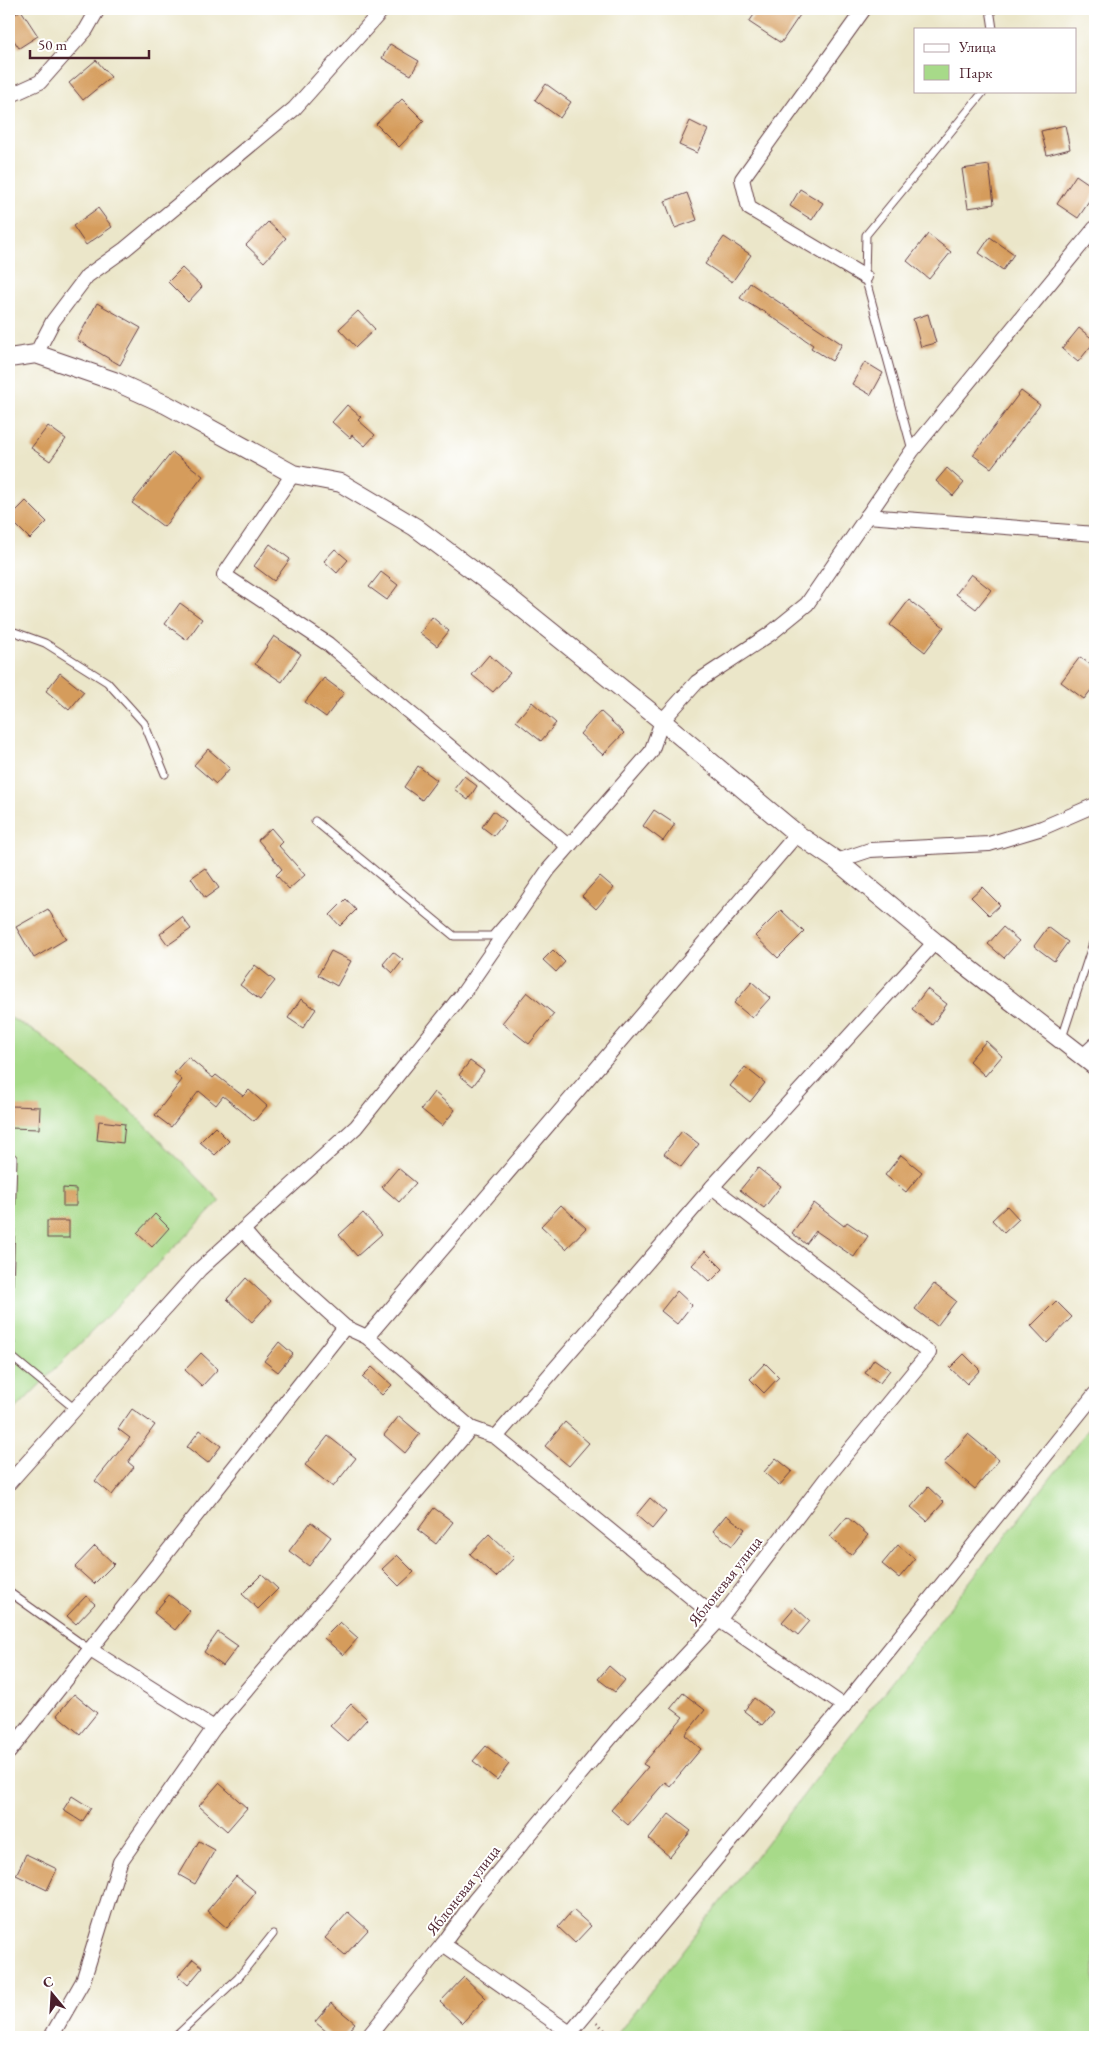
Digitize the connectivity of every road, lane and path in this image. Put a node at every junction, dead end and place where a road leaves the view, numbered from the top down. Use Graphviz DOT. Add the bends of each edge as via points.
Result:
graph roads {
  1 [pos="98,9"];
  2 [pos="383,9"];
  3 [pos="864,9"];
  4 [pos="990,9"];
  5 [pos="993,28"];
  6 [pos="983,92"];
  7 [pos="9,96"];
  8 [pos="1095,228"];
  9 [pos="865,278"];
  10 [pos="36,354"];
  11 [pos="9,358"];
  12 [pos="912,451"];
  13 [pos="293,474"];
  14 [pos="867,516"];
  15 [pos="1095,534"];
  16 [pos="9,630"];
  17 [pos="662,720"];
  18 [pos="165,774"];
  19 [pos="1095,805"];
  20 [pos="316,821"];
  21 [pos="797,834"];
  22 [pos="568,846"];
  23 [pos="837,861"];
  24 [pos="549,869"];
  25 [pos="1095,937"];
  26 [pos="935,942"];
  27 [pos="1062,1038"];
  28 [pos="1091,1055"];
  29 [pos="13,1158"];
  30 [pos="712,1187"];
  31 [pos="243,1230"];
  32 [pos="9,1284"];
  33 [pos="9,1323"];
  34 [pos="345,1327"];
  35 [pos="367,1337"];
  36 [pos="1095,1394"];
  37 [pos="75,1409"];
  38 [pos="471,1428"];
  39 [pos="496,1437"];
  40 [pos="9,1483"];
  41 [pos="9,1592"];
  42 [pos="719,1620"];
  43 [pos="89,1649"];
  44 [pos="844,1706"];
  45 [pos="214,1728"];
  46 [pos="9,1752"];
  47 [pos="272,1934"];
  48 [pos="443,1944"];
  49 [pos="569,2035"];
  50 [pos="51,2037"];
  51 [pos="175,2037"];
  52 [pos="368,2037"];
  1 -- 7 [label="street" via="86,30 40,82"];
  2 -- 10 [label="street" via="294,109 125,249 87,276 53,321"];
  3 -- 9 [label="street" via="742,179 749,208"];
  4 -- 5 [label="lane"];
  6 -- 9 [label="lane" via="866,235"];
  8 -- 12 [label="street"];
  9 -- 12 [label="lane"];
  10 -- 11 [label="street"];
  10 -- 13 [label="street" via="114,381 167,405"];
  12 -- 14 [label="street"];
  13 -- 17 [label="street" via="341,483 415,527"];
  13 -- 22 [label="street" via="224,575 328,644"];
  14 -- 15 [label="street"];
  14 -- 17 [label="street" via="807,604 770,634 697,682"];
  16 -- 18 [label="lane" via="45,643 107,682 144,723"];
  17 -- 21 [label="street"];
  17 -- 22 [label="street" via="651,752"];
  19 -- 23 [label="street" via="1042,828 989,844 870,850"];
  20 -- 24 [label="lane" via="454,936 492,936"];
  21 -- 23 [label="street"];
  21 -- 35 [label="street"];
  22 -- 24 [label="street"];
  23 -- 26 [label="street"];
  24 -- 31 [label="street" via="464,992 356,1127"];
  25 -- 27 [label="lane"];
  26 -- 27 [label="street"];
  26 -- 30 [label="street"];
  27 -- 28 [label="street"];
  29 -- 32 [label="lane"];
  30 -- 39 [label="street"];
  30 -- 42 [label="street, Яблоневая улица" via="929,1353 825,1480"];
  31 -- 34 [label="street" via="261,1251"];
  31 -- 37 [label="street" via="200,1269"];
  33 -- 37 [label="lane" via="12,1357"];
  34 -- 35 [label="street"];
  34 -- 43 [label="street"];
  35 -- 38 [label="street"];
  36 -- 44 [label="street"];
  37 -- 40 [label="street"];
  38 -- 39 [label="street"];
  38 -- 45 [label="street"];
  39 -- 42 [label="street"];
  41 -- 43 [label="lane"];
  42 -- 44 [label="street"];
  42 -- 48 [label="street, Яблоневая улица" via="622,1724 474,1901"];
  43 -- 45 [label="street"];
  43 -- 46 [label="street"];
  44 -- 49 [label="street"];
  45 -- 50 [label="street" via="120,1862 83,1980"];
  47 -- 51 [label="lane" via="238,1978"];
  48 -- 49 [label="street"];
  48 -- 52 [label="street, Яблоневая улица"];
}
